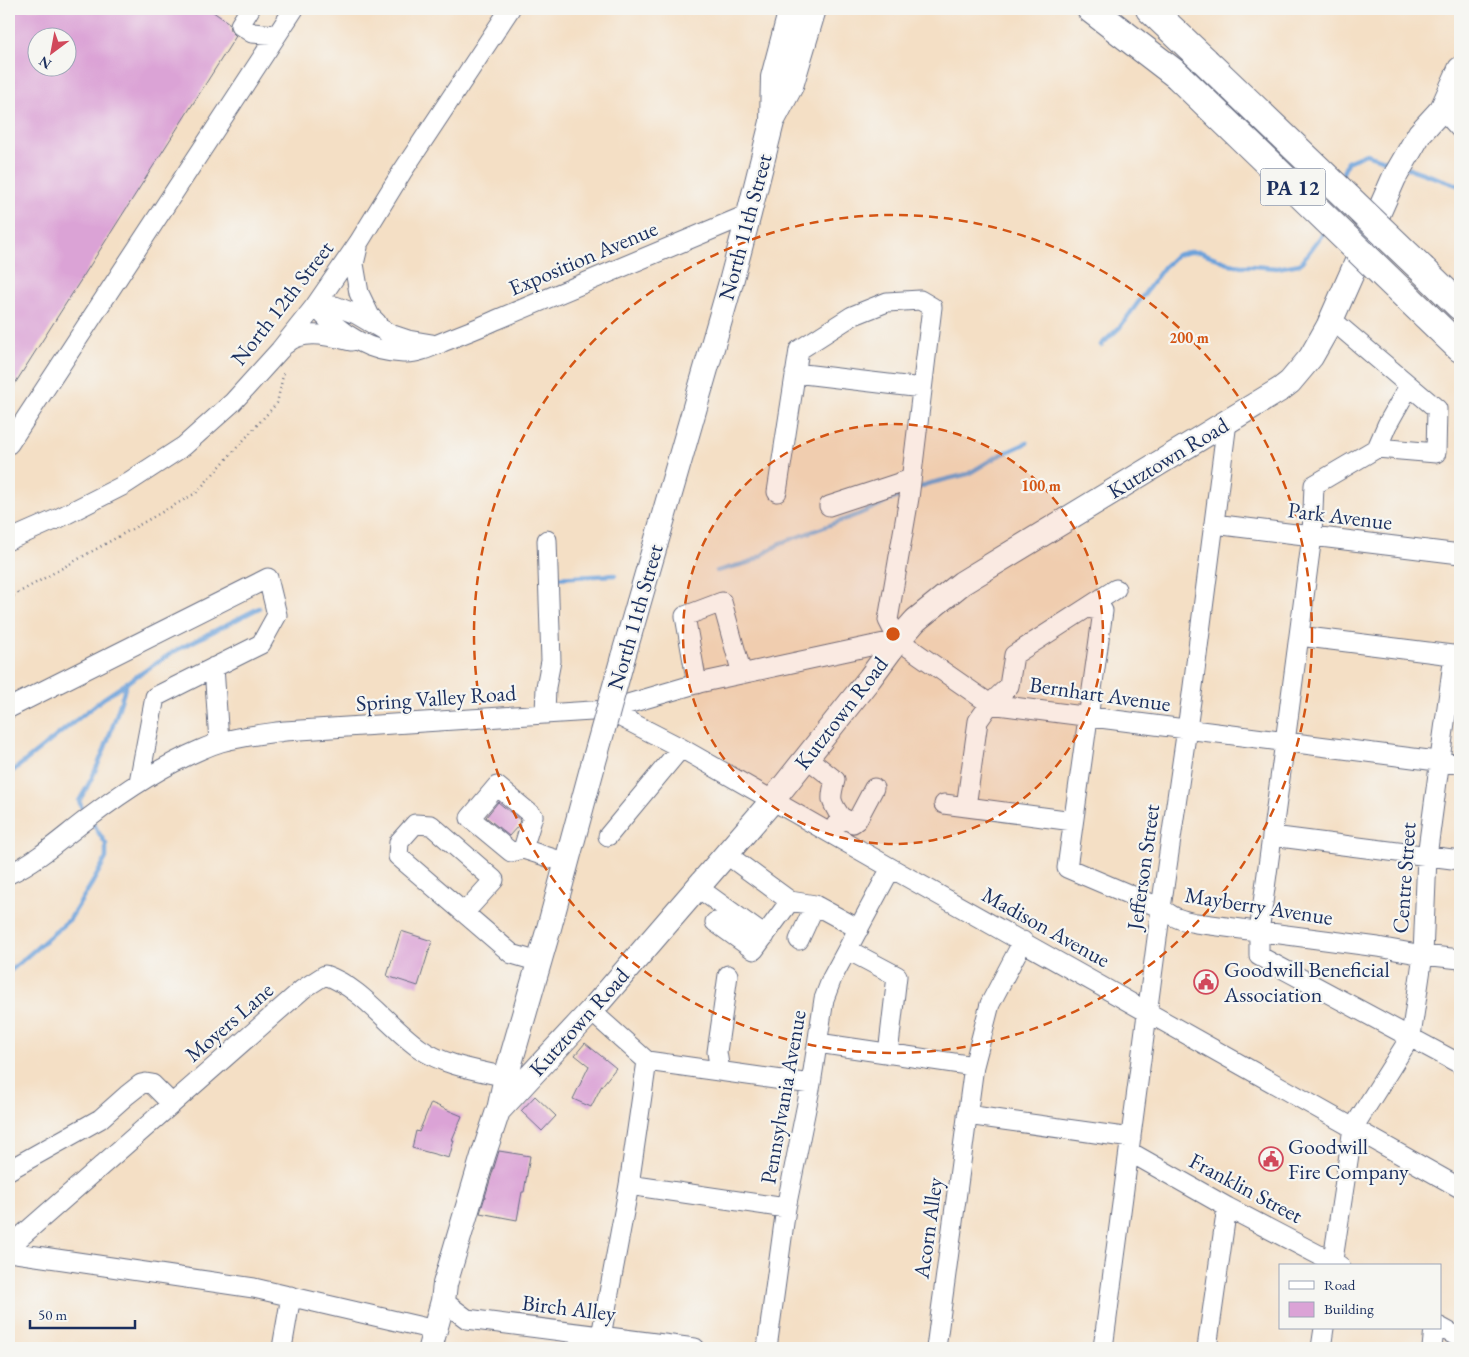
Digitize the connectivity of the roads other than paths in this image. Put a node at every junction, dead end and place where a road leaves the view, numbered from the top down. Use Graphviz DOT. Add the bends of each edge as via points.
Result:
graph roads {
  1 [pos="249,9"];
  2 [pos="294,9"];
  3 [pos="510,9"];
  4 [pos="790,9"];
  5 [pos="814,9"];
  6 [pos="1091,9"];
  7 [pos="1110,9"];
  8 [pos="1150,9"];
  9 [pos="1163,19"];
  10 [pos="277,35"];
  11 [pos="1177,76"];
  12 [pos="1457,82"];
  13 [pos="1442,109"];
  14 [pos="772,122"];
  15 [pos="1460,130"];
  16 [pos="749,214"];
  17 [pos="359,242"];
  18 [pos="315,306"];
  19 [pos="1460,306"];
  20 [pos="1331,319"];
  21 [pos="390,334"];
  22 [pos="361,343"];
  23 [pos="285,345"];
  24 [pos="436,345"];
  25 [pos="1460,348"];
  26 [pos="796,373"];
  27 [pos="1409,386"];
  28 [pos="922,388"];
  29 [pos="1227,422"];
  30 [pos="10,438"];
  31 [pos="1377,448"];
  32 [pos="911,479"];
  33 [pos="777,492"];
  34 [pos="829,506"];
  35 [pos="1214,524"];
  36 [pos="1312,536"];
  37 [pos="9,540"];
  38 [pos="547,540"];
  39 [pos="1460,554"];
  40 [pos="1116,590"];
  41 [pos="1087,608"];
  42 [pos="1299,636"];
  43 [pos="898,640"];
  44 [pos="1457,656"];
  45 [pos="214,667"];
  46 [pos="742,674"];
  47 [pos="697,684"];
  48 [pos="990,704"];
  49 [pos="9,708"];
  50 [pos="607,710"];
  51 [pos="545,714"];
  52 [pos="1088,716"];
  53 [pos="1187,729"];
  54 [pos="220,742"];
  55 [pos="1285,742"];
  56 [pos="681,748"];
  57 [pos="807,758"];
  58 [pos="1439,761"];
  59 [pos="1460,764"];
  60 [pos="139,782"];
  61 [pos="874,788"];
  62 [pos="773,800"];
  63 [pos="944,804"];
  64 [pos="966,807"];
  65 [pos="841,818"];
  66 [pos="1074,821"];
  67 [pos="831,834"];
  68 [pos="608,836"];
  69 [pos="1272,836"];
  70 [pos="523,849"];
  71 [pos="726,854"];
  72 [pos="1427,856"];
  73 [pos="1460,860"];
  74 [pos="567,863"];
  75 [pos="891,868"];
  76 [pos="9,874"];
  77 [pos="698,887"];
  78 [pos="790,901"];
  79 [pos="815,905"];
  80 [pos="1161,908"];
  81 [pos="464,914"];
  82 [pos="714,922"];
  83 [pos="859,929"];
  84 [pos="1259,932"];
  85 [pos="765,936"];
  86 [pos="799,940"];
  87 [pos="1022,941"];
  88 [pos="848,950"];
  89 [pos="1423,955"];
  90 [pos="1460,958"];
  91 [pos="539,962"];
  92 [pos="728,975"];
  93 [pos="591,1011"];
  94 [pos="1147,1012"];
  95 [pos="1411,1036"];
  96 [pos="818,1043"];
  97 [pos="888,1054"];
  98 [pos="647,1061"];
  99 [pos="1460,1064"];
  100 [pos="974,1066"];
  101 [pos="720,1071"];
  102 [pos="506,1077"];
  103 [pos="811,1084"];
  104 [pos="172,1104"];
  105 [pos="498,1112"];
  106 [pos="967,1115"];
  107 [pos="1353,1128"];
  108 [pos="1131,1145"];
  109 [pos="9,1170"];
  110 [pos="629,1185"];
  111 [pos="1460,1188"];
  112 [pos="1227,1207"];
  113 [pos="786,1208"];
  114 [pos="9,1247"];
  115 [pos="9,1252"];
  116 [pos="1335,1264"];
  117 [pos="291,1296"];
  118 [pos="442,1302"];
  119 [pos="1442,1328"];
  120 [pos="1324,1330"];
  121 [pos="1434,1330"];
  122 [pos="601,1336"];
  123 [pos="1460,1338"];
  124 [pos="433,1339"];
  125 [pos="282,1348"];
  126 [pos="695,1348"];
  127 [pos="767,1348"];
  128 [pos="936,1348"];
  129 [pos="1103,1348"];
  130 [pos="1207,1348"];
  131 [pos="1322,1348"];
  132 [pos="1432,1348"];
  1 -- 10 [label="street" via="240,25 252,33"];
  2 -- 10 [label="street"];
  3 -- 17 [label="street, North 12th Street"];
  4 -- 14 [label="main road, North 11th Street" via="773,77"];
  5 -- 14 [label="main road, North 11th Street" via="791,86"];
  6 -- 11 [label="highway"];
  7 -- 11 [label="highway, PA 12"];
  8 -- 9 [label="highway, PA 12"];
  9 -- 19 [label="highway, PA 12, bridge"];
  10 -- 30 [label="street"];
  11 -- 25 [label="highway, PA 12, bridge"];
  12 -- 13 [label="main road, Kutztown Road"];
  13 -- 15 [label="street"];
  13 -- 20 [label="main road, Kutztown Road" via="1420,133 1394,178"];
  14 -- 16 [label="main road, North 11th Street"];
  16 -- 24 [label="street, Exposition Avenue"];
  16 -- 74 [label="main road, North 11th Street, bridge"];
  17 -- 18 [label="street, North 12th Street"];
  17 -- 21 [label="street" via="354,264 359,293 370,316"];
  18 -- 21 [label="street" via="335,306"];
  18 -- 22 [label="street, Exposition Avenue" via="328,320"];
  18 -- 23 [label="street, North 12th Street"];
  20 -- 27 [label="street"];
  20 -- 29 [label="main road, Kutztown Road" via="1311,357 1290,382"];
  21 -- 24 [label="street"];
  22 -- 23 [label="street" via="318,335 301,336"];
  22 -- 24 [label="street, Exposition Avenue" via="405,353"];
  23 -- 37 [label="street, North 12th Street" via="234,402 184,446 124,485"];
  26 -- 28 [label="street"];
  26 -- 28 [label="street" via="799,350 852,316 888,302 920,300 932,307"];
  26 -- 33 [label="street"];
  27 -- 31 [label="street"];
  27 -- 31 [label="street" via="1437,410 1436,453"];
  28 -- 32 [label="street"];
  29 -- 35 [label="street, Jefferson Street"];
  29 -- 43 [label="main road, Kutztown Road" via="962,583 916,620"];
  31 -- 36 [label="street" via="1314,485"];
  32 -- 34 [label="street"];
  32 -- 43 [label="street" via="888,620"];
  35 -- 36 [label="street, Park Avenue"];
  35 -- 53 [label="street, Jefferson Street"];
  36 -- 39 [label="street, Park Avenue"];
  36 -- 42 [label="street"];
  38 -- 51 [label="street" via="551,661"];
  40 -- 41 [label="street"];
  41 -- 48 [label="street" via="1014,655 1009,686"];
  41 -- 52 [label="street, Mayberry Avenue" via="1103,611"];
  42 -- 44 [label="street"];
  42 -- 55 [label="street"];
  43 -- 46 [label="street, Spring Valley Road"];
  43 -- 48 [label="street, Bernhart Avenue"];
  43 -- 57 [label="main road, Kutztown Road"];
  44 -- 58 [label="street, Centre Street"];
  45 -- 49 [label="street" via="261,644 277,614 268,578"];
  45 -- 54 [label="street"];
  45 -- 60 [label="street" via="155,697"];
  46 -- 47 [label="street, Spring Valley Road"];
  46 -- 47 [label="street" via="722,602 685,616"];
  47 -- 50 [label="street, Spring Valley Road"];
  48 -- 52 [label="street, Bernhart Avenue"];
  48 -- 64 [label="street" via="978,721"];
  50 -- 51 [label="street, Spring Valley Road"];
  50 -- 56 [label="street, Madison Avenue"];
  51 -- 54 [label="street, Spring Valley Road" via="285,731"];
  52 -- 53 [label="street, Bernhart Avenue"];
  52 -- 66 [label="street, Mayberry Avenue"];
  53 -- 55 [label="street, Bernhart Avenue"];
  53 -- 80 [label="street, Jefferson Street"];
  54 -- 60 [label="street, Spring Valley Road" via="178,759"];
  55 -- 58 [label="street, Bernhart Avenue"];
  55 -- 69 [label="street"];
  56 -- 62 [label="street, Madison Avenue"];
  56 -- 68 [label="street"];
  57 -- 62 [label="main road, Kutztown Road"];
  57 -- 65 [label="street" via="838,774 832,804"];
  58 -- 59 [label="street, Bernhart Avenue"];
  58 -- 72 [label="street, Centre Street"];
  60 -- 76 [label="street, Spring Valley Road" via="38,858"];
  61 -- 65 [label="street" via="857,820 853,823"];
  62 -- 67 [label="street, Madison Avenue"];
  62 -- 71 [label="main road, Kutztown Road"];
  63 -- 64 [label="street"];
  64 -- 66 [label="street"];
  65 -- 67 [label="street"];
  66 -- 80 [label="street, Mayberry Avenue" via="1067,868"];
  67 -- 75 [label="street, Madison Avenue"];
  69 -- 72 [label="street"];
  69 -- 84 [label="street"];
  70 -- 74 [label="street"];
  71 -- 77 [label="main road, Kutztown Road"];
  71 -- 78 [label="street"];
  72 -- 73 [label="street"];
  72 -- 89 [label="street, Centre Street"];
  74 -- 91 [label="main road, North 11th Street"];
  75 -- 83 [label="street, Pennsylvania Avenue"];
  75 -- 87 [label="street, Madison Avenue"];
  77 -- 85 [label="street"];
  77 -- 93 [label="main road, Kutztown Road"];
  78 -- 79 [label="street"];
  78 -- 85 [label="street"];
  79 -- 83 [label="street"];
  79 -- 86 [label="street"];
  80 -- 84 [label="street, Mayberry Avenue" via="1180,920"];
  80 -- 94 [label="street, Jefferson Street"];
  81 -- 81 [label="street" via="398,856 399,842 415,824 431,826 494,880"];
  81 -- 91 [label="street" via="512,954"];
  82 -- 85 [label="street" via="754,950"];
  83 -- 88 [label="street, Pennsylvania Avenue"];
  84 -- 89 [label="street, Mayberry Avenue"];
  84 -- 95 [label="street" via="1259,956"];
  87 -- 94 [label="street, Madison Avenue"];
  87 -- 100 [label="street, Acorn Alley" via="990,1004"];
  88 -- 96 [label="street, Pennsylvania Avenue" via="824,999"];
  88 -- 97 [label="street" via="897,976"];
  89 -- 90 [label="street, Mayberry Avenue"];
  89 -- 95 [label="street, Centre Street"];
  91 -- 102 [label="main road, North 11th Street"];
  92 -- 101 [label="street" via="717,1052"];
  93 -- 98 [label="street"];
  93 -- 105 [label="main road, Kutztown Road"];
  94 -- 107 [label="street, Madison Avenue"];
  94 -- 108 [label="street, Jefferson Street"];
  95 -- 99 [label="street"];
  95 -- 107 [label="street, Centre Street"];
  96 -- 97 [label="street"];
  96 -- 103 [label="street, Pennsylvania Avenue"];
  97 -- 100 [label="street"];
  98 -- 101 [label="street"];
  98 -- 110 [label="street"];
  100 -- 106 [label="street, Acorn Alley"];
  101 -- 103 [label="street"];
  102 -- 104 [label="street, Moyers Lane" via="453,1065 430,1055 349,987 325,976 303,989"];
  102 -- 105 [label="main road, North 11th Street"];
  103 -- 113 [label="street, Pennsylvania Avenue"];
  104 -- 109 [label="street" via="146,1082 100,1119"];
  104 -- 114 [label="street, Moyers Lane"];
  105 -- 118 [label="main road, Kutztown Road" via="444,1284"];
  106 -- 108 [label="street"];
  106 -- 128 [label="street, Acorn Alley"];
  107 -- 111 [label="street, Madison Avenue"];
  107 -- 116 [label="street, Centre Street"];
  108 -- 112 [label="street, Franklin Street"];
  108 -- 129 [label="street, Jefferson Street"];
  110 -- 113 [label="street"];
  110 -- 122 [label="street"];
  112 -- 116 [label="street, Franklin Street"];
  112 -- 130 [label="street"];
  113 -- 127 [label="street, Pennsylvania Avenue"];
  115 -- 117 [label="street"];
  117 -- 124 [label="street"];
  117 -- 125 [label="street"];
  118 -- 122 [label="street, Birch Alley" via="468,1319"];
  118 -- 124 [label="main road, Kutztown Road"];
  119 -- 123 [label="street"];
  120 -- 131 [label="street"];
  121 -- 132 [label="street"];
  122 -- 126 [label="street, Birch Alley"];
}
